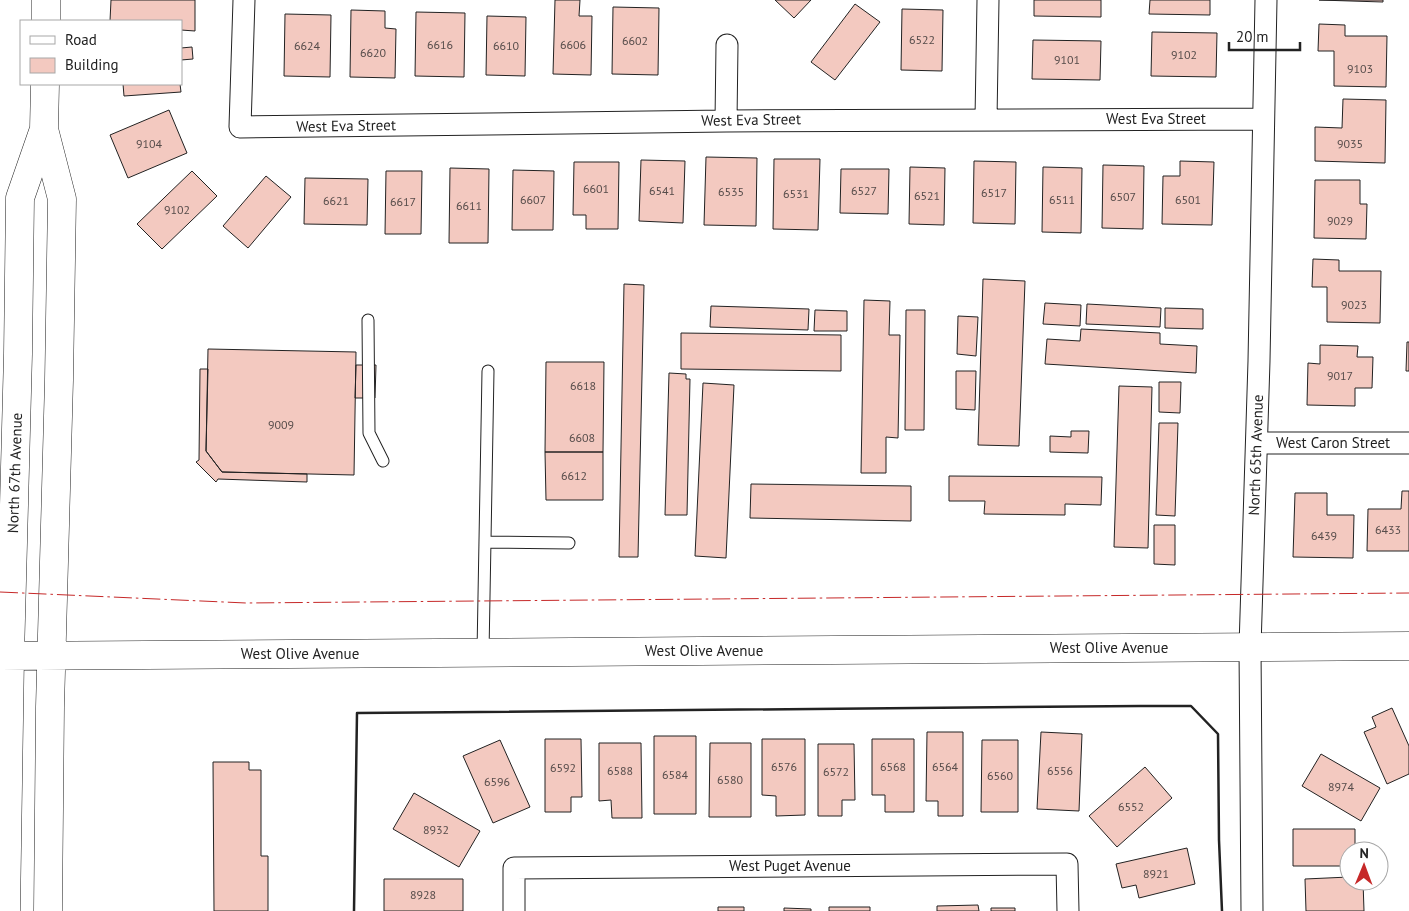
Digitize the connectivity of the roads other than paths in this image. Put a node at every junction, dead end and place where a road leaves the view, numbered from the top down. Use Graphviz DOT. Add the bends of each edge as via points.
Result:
graph roads {
  1 [pos="46,0"];
  2 [pos="244,0"];
  3 [pos="988,0"];
  4 [pos="1266,0"];
  5 [pos="46,20"];
  6 [pos="726,45"];
  7 [pos="45,85"];
  8 [pos="986,119"];
  9 [pos="1263,119"];
  10 [pos="726,120"];
  11 [pos="44,129"];
  12 [pos="368,320"];
  13 [pos="488,371"];
  14 [pos="1257,443"];
  15 [pos="1409,443"];
  16 [pos="383,461"];
  17 [pos="486,542"];
  18 [pos="569,543"];
  19 [pos="1409,646"];
  20 [pos="1250,647"];
  21 [pos="483,653"];
  22 [pos="5,656"];
  23 [pos="52,656"];
  24 [pos="6,911"];
  25 [pos="48,911"];
  26 [pos="514,911"];
  27 [pos="1068,911"];
  28 [pos="1252,911"];
  1 -- 5 [label="main road"];
  2 -- 10 [label="street, West Eva Street" via="240,127"];
  3 -- 8 [label="street"];
  4 -- 9 [label="street, North 65th Avenue"];
  6 -- 10 [label="street"];
  7 -- 11 [label="main road, North 67th Avenue"];
  8 -- 9 [label="street, West Eva Street"];
  8 -- 10 [label="street, West Eva Street"];
  9 -- 14 [label="street, North 65th Avenue"];
  11 -- 22 [label="main road, North 67th Avenue" via="20,198 18,354"];
  11 -- 23 [label="main road, North 67th Avenue" via="62,199"];
  12 -- 16 [label="lane" via="369,433"];
  13 -- 17 [label="lane"];
  14 -- 15 [label="street, West Caron Street"];
  14 -- 20 [label="street, North 65th Avenue"];
  17 -- 18 [label="lane"];
  17 -- 21 [label="lane"];
  19 -- 20 [label="main road, West Olive Avenue"];
  20 -- 21 [label="main road, West Olive Avenue"];
  20 -- 28 [label="street, North 65th Avenue"];
  21 -- 23 [label="main road, West Olive Avenue"];
  22 -- 23 [label="main road, West Olive Avenue"];
  22 -- 24 [label="main road, North 67th Avenue"];
  23 -- 25 [label="main road, North 67th Avenue"];
  26 -- 27 [label="street, West Puget Avenue" via="514,868 1067,864"];
}
